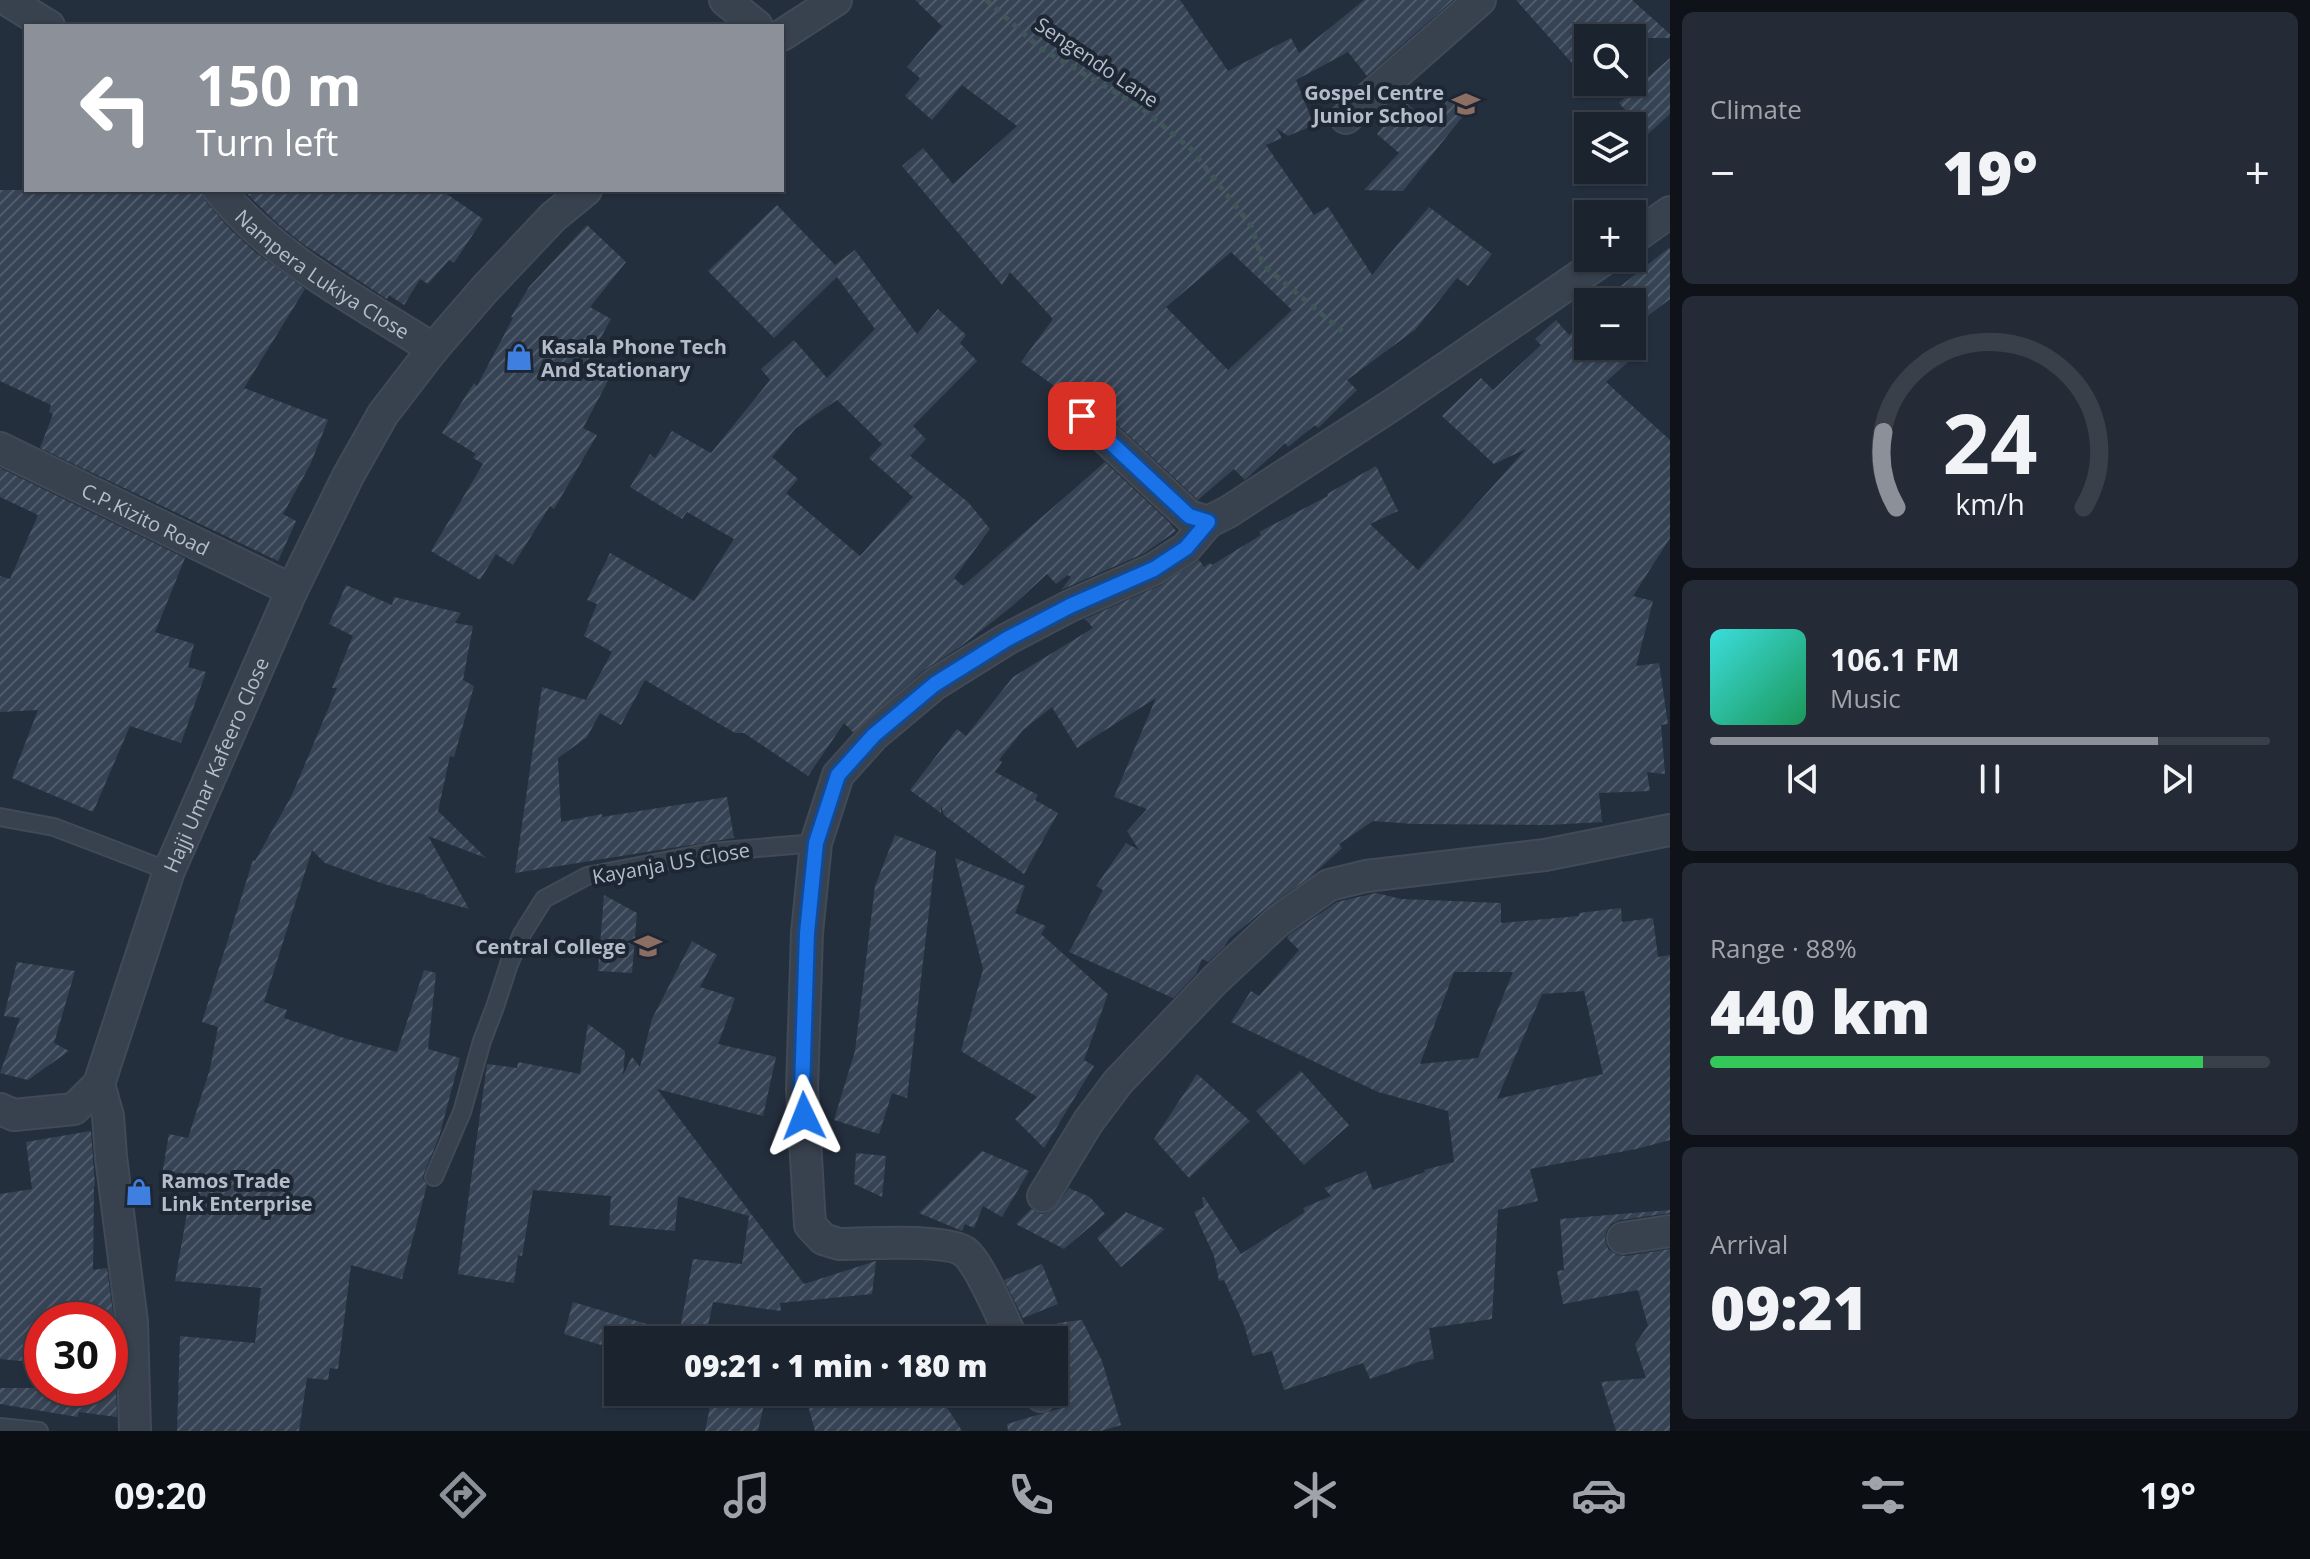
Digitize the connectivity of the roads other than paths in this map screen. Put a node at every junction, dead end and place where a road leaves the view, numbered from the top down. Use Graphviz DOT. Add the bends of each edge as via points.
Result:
graph roads {
  1 [pos="7,0"];
  2 [pos="725,0"];
  3 [pos="836,0"];
  4 [pos="1480,0"];
  5 [pos="46,24"];
  6 [pos="755,24"];
  7 [pos="784,34"];
  8 [pos="1346,118"];
  9 [pos="221,192"];
  10 [pos="584,192"];
  11 [pos="1670,212"];
  12 [pos="1646,229"];
  13 [pos="1586,272"];
  14 [pos="433,349"];
  15 [pos="1082,416"];
  16 [pos="0,448"];
  17 [pos="1208,522"];
  18 [pos="292,590"];
  19 [pos="0,817"];
  20 [pos="1670,830"];
  21 [pos="816,843"];
  22 [pos="169,871"];
  23 [pos="99,1084"];
  24 [pos="0,1109"];
  25 [pos="434,1177"];
  26 [pos="1043,1196"];
  27 [pos="1670,1231"];
  28 [pos="1623,1238"];
  29 [pos="1006,1326"];
  30 [pos="0,1427"];
  31 [pos="39,1431"];
  32 [pos="135,1431"];
  1 -- 5 [label="street"];
  2 -- 6 [label="street"];
  3 -- 7 [label="street"];
  4 -- 8 [label="street"];
  9 -- 14 [label="street, Nampera Lukiya Close" via="288,257"];
  10 -- 14 [label="street, Hajji Umar Kafeero Close" via="553,217"];
  11 -- 12 [label="street"];
  13 -- 17 [label="street" via="1395,403"];
  14 -- 18 [label="street, Hajji Umar Kafeero Close" via="383,414"];
  15 -- 17 [label="street" via="1189,516"];
  16 -- 18 [label="street, C.P.Kizito Road"];
  17 -- 21 [label="street" via="1186,548 1154,569 1057,612 935,684 874,735 838,775"];
  18 -- 22 [label="street, Hajji Umar Kafeero Close"];
  19 -- 22 [label="lane" via="54,827"];
  20 -- 26 [label="street" via="1545,855 1329,885 1215,980 1118,1082"];
  21 -- 25 [label="lane, Kayanja US Close" via="711,852 587,876 544,899 509,964 462,1112"];
  21 -- 29 [label="street" via="802,1089 810,1225 823,1239 839,1244 946,1244 966,1252"];
  22 -- 23 [label="street, Hajji Umar Kafeero Close"];
  23 -- 24 [label="street" via="74,1109 14,1115"];
  23 -- 32 [label="street" via="108,1116 132,1322"];
  27 -- 28 [label="street"];
  30 -- 31 [label="lane"];
}
